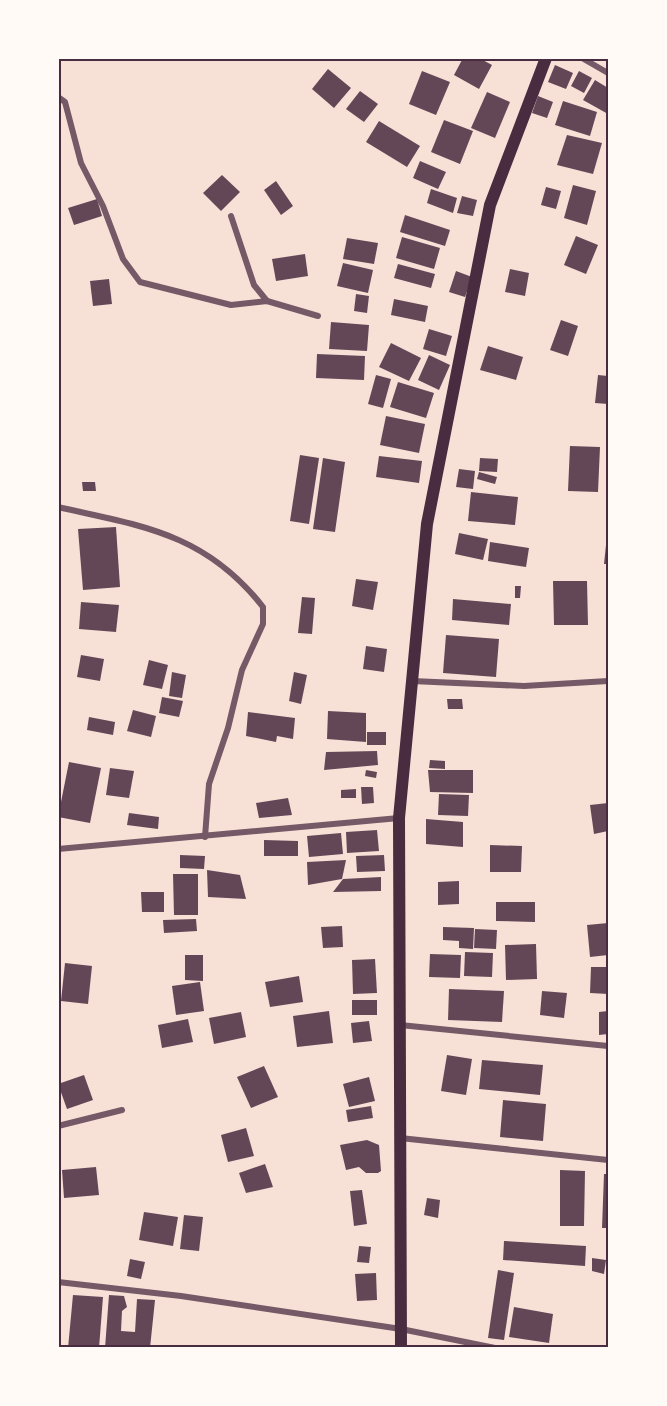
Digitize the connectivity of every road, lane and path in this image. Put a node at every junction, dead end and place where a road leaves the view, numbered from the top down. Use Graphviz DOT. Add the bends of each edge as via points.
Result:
graph roads {
  1 [pos="546,58"];
  2 [pos="582,58"];
  3 [pos="609,73"];
  4 [pos="58,97"];
  5 [pos="231,216"];
  6 [pos="267,301"];
  7 [pos="318,316"];
  8 [pos="58,507"];
  9 [pos="412,681"];
  10 [pos="609,681"];
  11 [pos="399,818"];
  12 [pos="205,837"];
  13 [pos="58,849"];
  14 [pos="399,1025"];
  15 [pos="609,1046"];
  16 [pos="122,1110"];
  17 [pos="58,1126"];
  18 [pos="399,1138"];
  19 [pos="609,1160"];
  20 [pos="58,1282"];
  21 [pos="401,1329"];
  22 [pos="401,1347"];
  23 [pos="495,1347"];
  1 -- 9 [label="main road" via="490,205 427,524"];
  2 -- 3 [label="street"];
  4 -- 6 [label="street" via="64,102 81,163 123,259 140,282 231,305"];
  5 -- 6 [label="street" via="254,285"];
  6 -- 7 [label="street"];
  8 -- 12 [label="street" via="182,539 233,573 263,607 263,624 242,670 209,783"];
  9 -- 10 [label="street" via="524,686"];
  9 -- 11 [label="main road"];
  11 -- 12 [label="street"];
  11 -- 14 [label="main road"];
  12 -- 13 [label="street"];
  14 -- 15 [label="street"];
  14 -- 18 [label="main road"];
  16 -- 17 [label="street"];
  18 -- 19 [label="street"];
  18 -- 21 [label="main road"];
  20 -- 21 [label="street"];
  21 -- 22 [label="main road"];
  21 -- 23 [label="street"];
}
